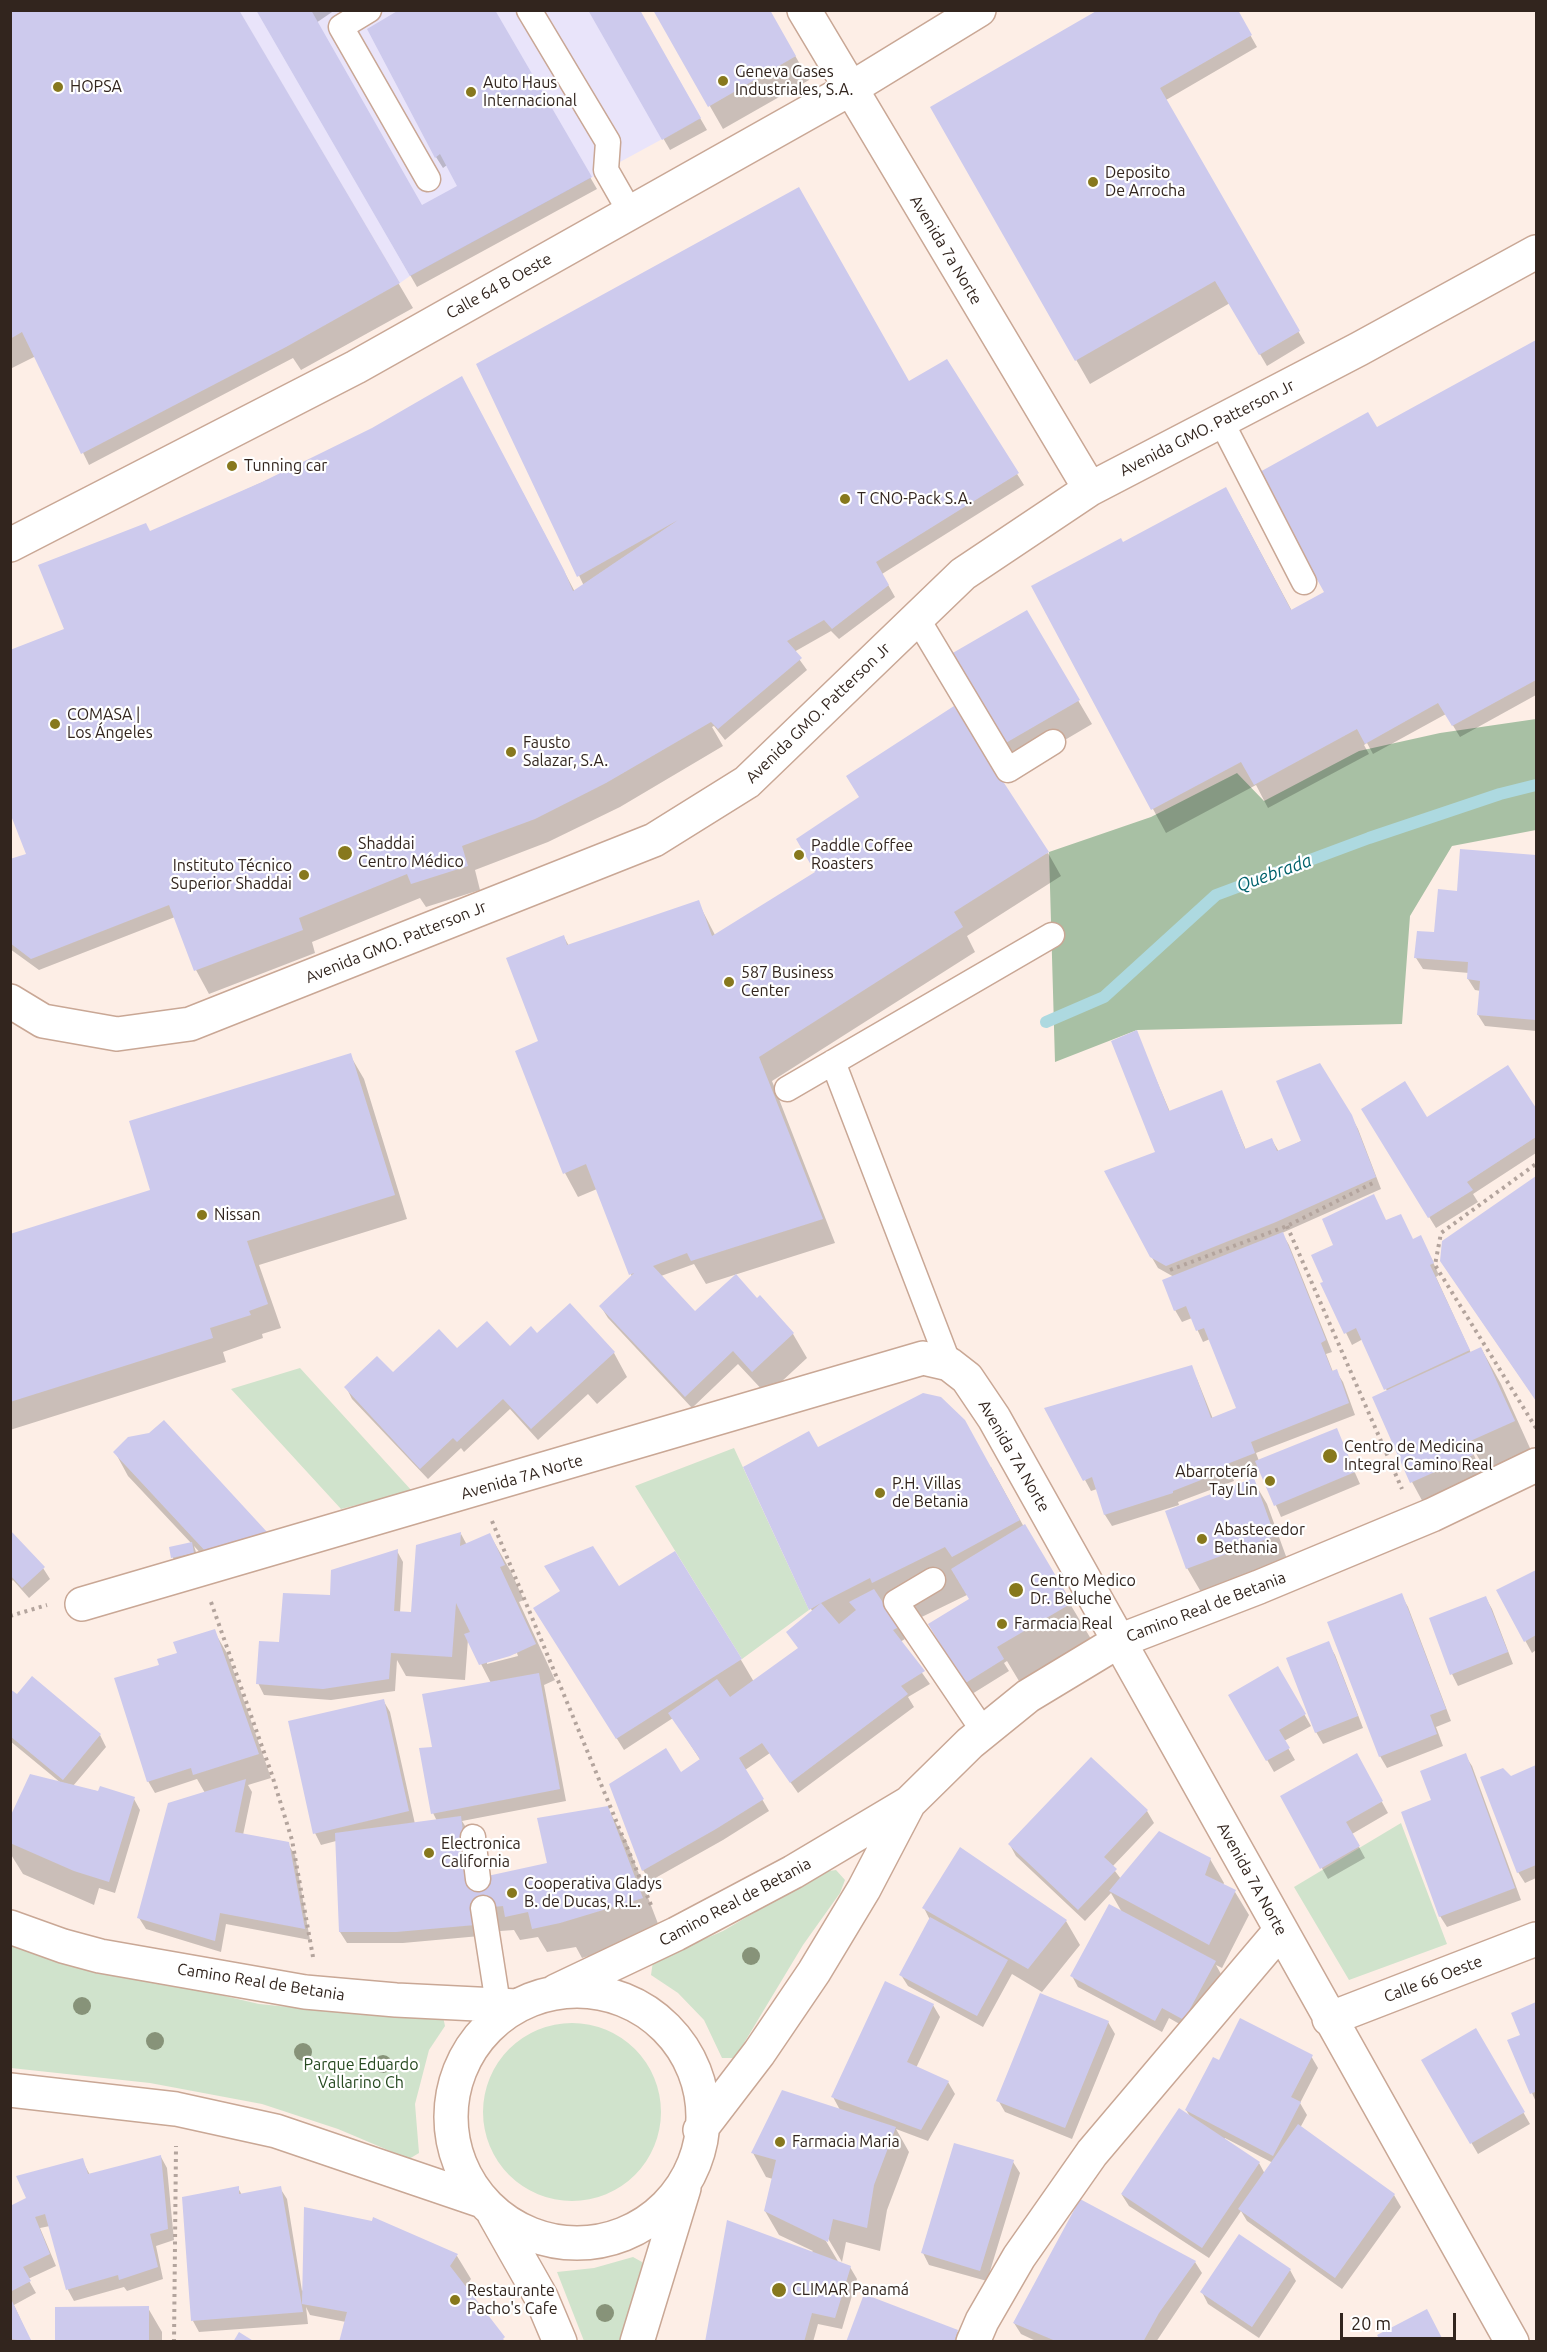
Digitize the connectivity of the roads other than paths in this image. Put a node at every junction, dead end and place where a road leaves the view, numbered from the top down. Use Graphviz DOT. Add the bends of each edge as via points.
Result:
graph roads {
  1 [pos="369,10"];
  2 [pos="529,10"];
  3 [pos="804,10"];
  4 [pos="979,10"];
  5 [pos="850,89"];
  6 [pos="428,179"];
  7 [pos="630,212"];
  8 [pos="1536,252"];
  9 [pos="1221,421"];
  10 [pos="1090,489"];
  11 [pos="10,545"];
  12 [pos="1304,582"];
  13 [pos="917,618"];
  14 [pos="1053,742"];
  15 [pos="1052,935"];
  16 [pos="10,1001"];
  17 [pos="833,1062"];
  18 [pos="787,1089"];
  19 [pos="949,1364"];
  20 [pos="1536,1465"];
  21 [pos="933,1581"];
  22 [pos="68,1604"];
  23 [pos="1119,1641"];
  24 [pos="984,1732"];
  25 [pos="909,1803"];
  26 [pos="473,1837"];
  27 [pos="478,1879"];
  28 [pos="483,1908"];
  29 [pos="10,1927"];
  30 [pos="1281,1930"];
  31 [pos="1536,1939"];
  32 [pos="556,1991"];
  33 [pos="507,2005"];
  34 [pos="1329,2019"];
  35 [pos="10,2090"];
  36 [pos="700,2130"];
  37 [pos="688,2177"];
  38 [pos="488,2207"];
  39 [pos="560,2342"];
  40 [pos="637,2342"];
  41 [pos="973,2342"];
  42 [pos="1512,2342"];
  1 -- 6 [label="lane" via="341,27"];
  2 -- 7 [label="lane" via="608,142 606,170"];
  3 -- 5 [label="street, Avenida 7a Norte"];
  4 -- 5 [label="street, Calle 64 B Oeste"];
  5 -- 7 [label="street, Calle 64 B Oeste"];
  5 -- 10 [label="street, Avenida 7a Norte"];
  7 -- 11 [label="street, Calle 64 B Oeste" via="356,367"];
  8 -- 9 [label="street, Avenida GMO. Patterson Jr"];
  9 -- 10 [label="street, Avenida GMO. Patterson Jr"];
  9 -- 12 [label="lane"];
  10 -- 13 [label="street, Avenida GMO. Patterson Jr" via="963,574"];
  13 -- 14 [label="lane" via="1008,770"];
  13 -- 16 [label="street, Avenida GMO. Patterson Jr" via="747,782 654,840 190,1024 117,1034 43,1021"];
  15 -- 17 [label="lane"];
  17 -- 18 [label="lane"];
  17 -- 19 [label="lane"];
  19 -- 22 [label="street, Avenida 7A Norte" via="923,1358"];
  19 -- 23 [label="street, Avenida 7A Norte" via="967,1378 994,1418"];
  20 -- 23 [label="street, Camino Real de Betania" via="1432,1515"];
  21 -- 24 [label="lane" via="896,1602"];
  23 -- 24 [label="street, Camino Real de Betania" via="1028,1696"];
  23 -- 30 [label="street, Avenida 7A Norte"];
  24 -- 25 [label="street, Camino Real de Betania"];
  25 -- 32 [label="street, Camino Real de Betania" via="794,1872"];
  25 -- 36 [label="street, Camino Real de Betania" via="814,1972"];
  26 -- 27 [label="lane"];
  28 -- 33 [label="lane"];
  29 -- 33 [label="street, Camino Real de Betania" via="100,1956 305,1992"];
  30 -- 34 [label="street, Avenida 7A Norte"];
  30 -- 41 [label="street" via="1092,2153 1018,2257"];
  31 -- 34 [label="street, Calle 66 Oeste"];
  32 -- 33 [label="street, Camino Real de Betania"];
  32 -- 36 [label="street" via="596,1991 633,2002 665,2024 688,2056 702,2092"];
  33 -- 38 [label="street" via="464,2059 452,2094 451,2132 461,2169"];
  34 -- 42 [label="street, Avenida 7A Norte"];
  35 -- 38 [label="street" via="176,2109 276,2131"];
  36 -- 37 [label="street" via="697,2155"];
  37 -- 38 [label="street" via="665,2207 635,2229 599,2241 561,2242 525,2233"];
  37 -- 40 [label="street"];
  38 -- 39 [label="street" via="541,2297"];
}
